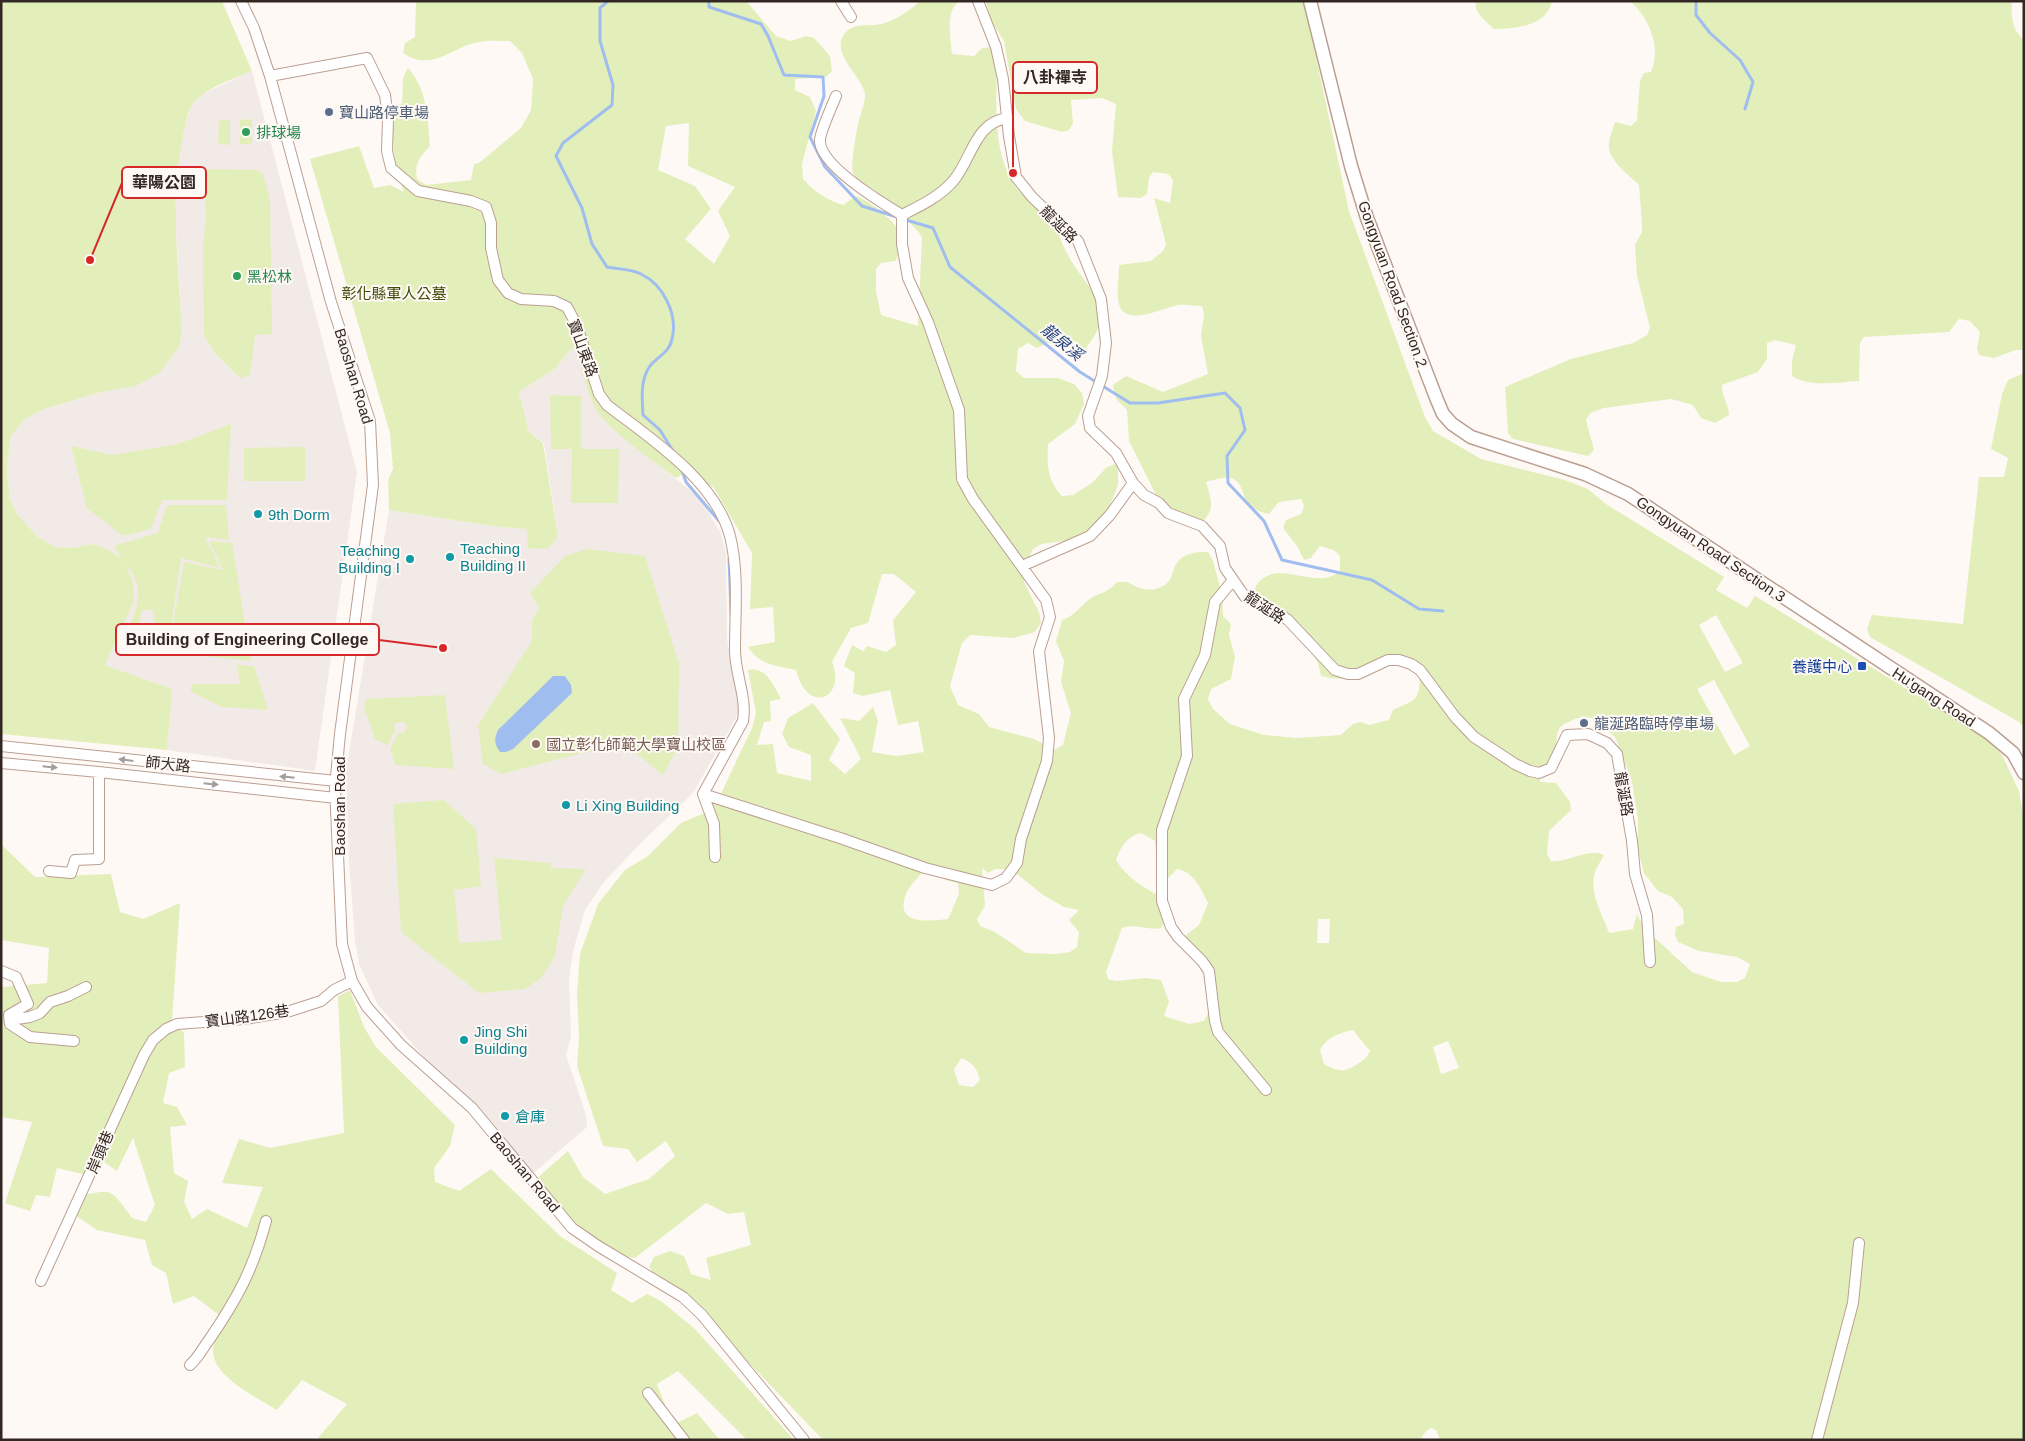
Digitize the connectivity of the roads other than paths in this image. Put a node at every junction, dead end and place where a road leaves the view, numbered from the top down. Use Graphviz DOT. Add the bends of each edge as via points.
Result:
graph roads {
  1 [pos="242,1"];
  2 [pos="841,1"];
  3 [pos="978,1"];
  4 [pos="1310,1"];
  5 [pos="851,17"];
  6 [pos="270,76"];
  7 [pos="836,96"];
  8 [pos="1008,118"];
  9 [pos="902,215"];
  10 [pos="1584,474"];
  11 [pos="1133,483"];
  12 [pos="1022,566"];
  13 [pos="1233,580"];
  14 [pos="1834,631"];
  15 [pos="1,746"];
  16 [pos="1,763"];
  17 [pos="99,772"];
  18 [pos="2024,772"];
  19 [pos="336,781"];
  20 [pos="703,794"];
  21 [pos="336,798"];
  22 [pos="715,857"];
  23 [pos="48,871"];
  24 [pos="1650,962"];
  25 [pos="1,971"];
  26 [pos="352,981"];
  27 [pos="86,987"];
  28 [pos="10,1020"];
  29 [pos="166,1029"];
  30 [pos="74,1041"];
  31 [pos="1266,1090"];
  32 [pos="266,1221"];
  33 [pos="1859,1243"];
  34 [pos="41,1281"];
  35 [pos="190,1365"];
  36 [pos="648,1393"];
  37 [pos="684,1440"];
  38 [pos="804,1440"];
  39 [pos="1817,1440"];
  1 -- 6 [label="street, Baoshan Road"];
  2 -- 5 [label="street"];
  3 -- 8 [label="street, 龍涎路" via="996,47"];
  4 -- 10 [label="main road, Gongyuan Road Section 2" via="1367,218 1443,414 1471,437"];
  6 -- 19 [label="street, Baoshan Road" via="331,302 370,421 373,485"];
  6 -- 20 [label="street, 寶山東路" via="367,58 385,95 387,151 391,168 418,190 486,207 498,280 508,293 521,299 554,302 567,307 577,326 599,394 607,405 673,456 721,512 730,536 734,568 735,655 745,710 743,721"];
  7 -- 9 [label="street" via="819,140 822,150 844,175"];
  8 -- 9 [label="street" via="990,125 977,137 969,157 953,181 928,202"];
  8 -- 11 [label="street, 龍涎路" via="1016,177 1078,241 1101,299 1106,343 1102,376 1088,416 1090,428 1116,453"];
  9 -- 12 [label="street" via="902,244 908,278 928,322 959,410 962,479"];
  10 -- 14 [label="main road, Gongyuan Road Section 3" via="1628,494"];
  11 -- 12 [label="street" via="1090,536"];
  11 -- 13 [label="street, 龍涎路" via="1168,513 1202,526 1220,546 1225,568"];
  12 -- 20 [label="street" via="1046,600 1050,617 1039,651 1049,738 1047,760 1021,839 1017,862 1006,878 992,885 925,868"];
  13 -- 24 [label="street, 龍涎路" via="1245,597 1288,620 1335,670 1358,674 1388,660 1411,664 1420,670 1474,737 1522,767 1539,773 1551,768 1567,735 1588,734 1607,744 1616,754 1620,767 1635,874 1648,915"];
  13 -- 31 [label="street" via="1215,602 1205,655 1184,699 1187,756 1162,830 1162,900 1178,938 1208,971 1218,1032"];
  14 -- 18 [label="main road, Hu'gang Road" via="1988,733 2013,753"];
  19 -- 15 [label="street, 師大路, one-way"];
  16 -- 17 [label="street, one-way"];
  17 -- 21 [label="street, one-way"];
  17 -- 23 [label="street" via="99,859 75,860 70,873"];
  19 -- 21 [label="street, Baoshan Road"];
  20 -- 22 [label="street" via="714,824"];
  21 -- 26 [label="street, Baoshan Road" via="342,944"];
  25 -- 28 [label="street" via="16,977 28,1004 10,1015"];
  26 -- 29 [label="street, 寶山路126巷" via="321,1000 287,1012 176,1024"];
  26 -- 38 [label="street, Baoshan Road" via="367,1007 396,1039 472,1108 572,1228 683,1297 702,1315"];
  27 -- 28 [label="street" via="50,1002 40,1013"];
  28 -- 30 [label="street" via="10,1024 30,1037"];
  29 -- 34 [label="street, 岸頭巷" via="153,1040 144,1055"];
  32 -- 35 [label="street" via="242,1289 201,1355"];
  33 -- 39 [label="street" via="1853,1304"];
  36 -- 37 [label="street"];
}
